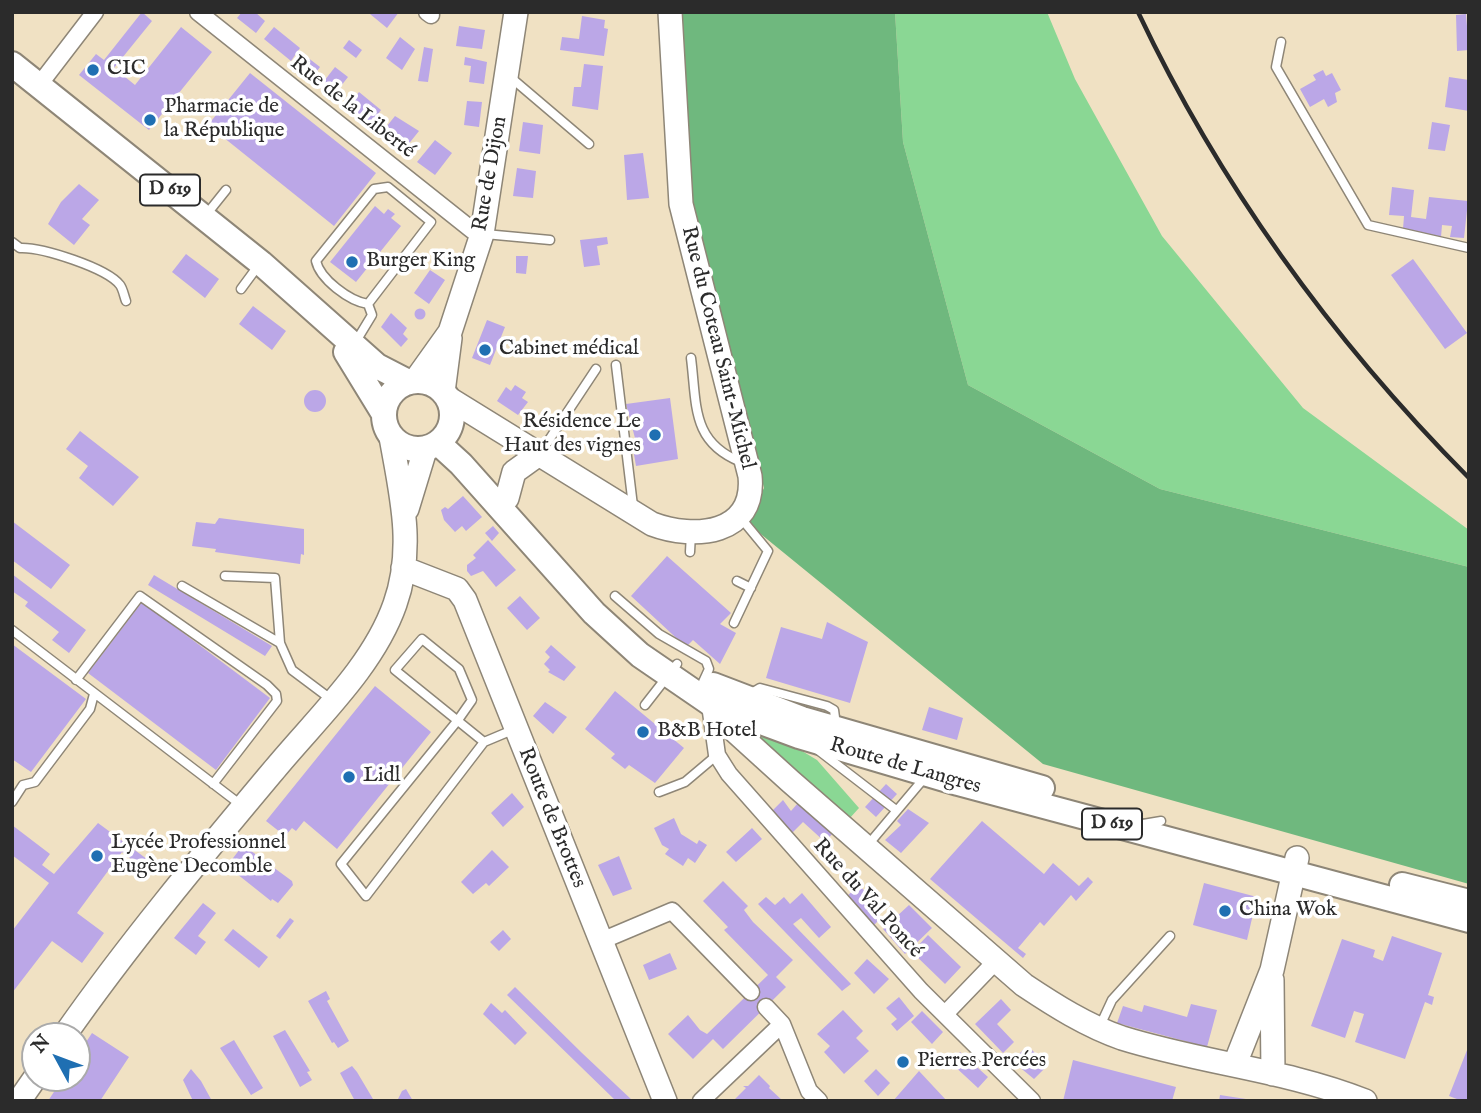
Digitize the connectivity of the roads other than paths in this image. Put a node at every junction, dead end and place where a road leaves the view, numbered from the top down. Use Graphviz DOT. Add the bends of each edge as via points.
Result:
graph roads {
  1 [pos="95,12"];
  2 [pos="198,12"];
  3 [pos="516,12"];
  4 [pos="670,12"];
  5 [pos="1281,42"];
  6 [pos="12,64"];
  7 [pos="507,74"];
  8 [pos="38,85"];
  9 [pos="589,145"];
  10 [pos="226,190"];
  11 [pos="205,217"];
  12 [pos="482,234"];
  13 [pos="550,240"];
  14 [pos="12,242"];
  15 [pos="1469,248"];
  16 [pos="261,263"];
  17 [pos="241,289"];
  18 [pos="126,301"];
  19 [pos="368,304"];
  20 [pos="324,320"];
  21 [pos="450,332"];
  22 [pos="353,345"];
  23 [pos="691,358"];
  24 [pos="616,365"];
  25 [pos="596,369"];
  26 [pos="412,382"];
  27 [pos="443,422"];
  28 [pos="387,425"];
  29 [pos="539,454"];
  30 [pos="747,464"];
  31 [pos="508,498"];
  32 [pos="634,512"];
  33 [pos="406,515"];
  34 [pos="738,515"];
  35 [pos="403,568"];
  36 [pos="225,576"];
  37 [pos="737,581"];
  38 [pos="182,586"];
  39 [pos="751,588"];
  40 [pos="615,596"];
  41 [pos="734,623"];
  42 [pos="12,630"];
  43 [pos="279,643"];
  44 [pos="673,670"];
  45 [pos="76,680"];
  46 [pos="703,692"];
  47 [pos="94,694"];
  48 [pos="332,700"];
  49 [pos="754,702"];
  50 [pos="645,705"];
  51 [pos="458,720"];
  52 [pos="800,727"];
  53 [pos="515,729"];
  54 [pos="833,737"];
  55 [pos="484,742"];
  56 [pos="717,755"];
  57 [pos="927,774"];
  58 [pos="213,784"];
  59 [pos="659,792"];
  60 [pos="12,802"];
  61 [pos="243,807"];
  62 [pos="897,810"];
  63 [pos="1076,815"];
  64 [pos="1161,821"];
  65 [pos="867,846"];
  66 [pos="1295,865"];
  67 [pos="1465,915"];
  68 [pos="1170,936"];
  69 [pos="601,941"];
  70 [pos="996,961"];
  71 [pos="1272,970"];
  72 [pos="751,992"];
  73 [pos="766,1007"];
  74 [pos="945,1014"];
  75 [pos="75,1022"];
  76 [pos="782,1024"];
  77 [pos="1099,1028"];
  78 [pos="1236,1064"];
  79 [pos="1273,1074"];
  80 [pos="666,1101"];
  81 [pos="701,1101"];
  82 [pos="818,1101"];
  83 [pos="1032,1101"];
  84 [pos="1365,1101"];
  1 -- 8 [label="street"];
  2 -- 12 [label="street, Rue de la Liberté" via="471,230"];
  3 -- 7 [label="street, Rue de Dijon"];
  4 -- 30 [label="street, Rue du Coteau Saint-Michel" via="681,204"];
  5 -- 15 [label="lane" via="1276,67 1368,226"];
  6 -- 8 [label="main road, D 619"];
  7 -- 9 [label="lane"];
  7 -- 12 [label="street, Rue de Dijon"];
  8 -- 11 [label="main road, D 619"];
  10 -- 11 [label="lane"];
  11 -- 16 [label="main road, D 619"];
  12 -- 13 [label="lane"];
  12 -- 21 [label="street, Rue de Dijon"];
  14 -- 18 [label="lane" via="108,275 121,286"];
  16 -- 17 [label="lane"];
  16 -- 20 [label="main road, D 619"];
  19 -- 19 [label="lane" via="431,222 388,187 374,189 316,261 318,272 356,302"];
  19 -- 22 [label="lane" via="372,315"];
  20 -- 22 [label="main road"];
  20 -- 28 [label="main road, D 619" via="364,377"];
  21 -- 26 [label="street, Rue de Dijon"];
  21 -- 27 [label="street, Rue de Dijon"];
  22 -- 26 [label="main road" via="377,366"];
  23 -- 30 [label="lane" via="700,427 723,455"];
  24 -- 32 [label="lane"];
  25 -- 29 [label="lane"];
  26 -- 27 [label="main road" via="430,382"];
  26 -- 28 [label="main road" via="388,397"];
  27 -- 28 [label="main road" via="409,449"];
  27 -- 29 [label="street" via="483,420"];
  27 -- 31 [label="main road, Route de Langres / D 619"];
  27 -- 33 [label="street, Rue de Dijon"];
  27 -- 44 [label="main road, Route de Langres / D 619" via="461,464 594,613 640,655"];
  28 -- 33 [label="street"];
  29 -- 31 [label="street" via="514,472"];
  29 -- 32 [label="street"];
  30 -- 34 [label="street, Rue du Coteau Saint-Michel" via="752,492"];
  31 -- 44 [label="main road, Route de Langres / D 619" via="606,607"];
  32 -- 34 [label="street" via="691,542"];
  33 -- 35 [label="street"];
  34 -- 39 [label="lane" via="768,551"];
  35 -- 48 [label="street" via="396,603 380,636"];
  35 -- 53 [label="street, Route de Brottes" via="457,590 466,600"];
  36 -- 43 [label="lane" via="275,578"];
  37 -- 39 [label="lane"];
  38 -- 43 [label="lane"];
  39 -- 41 [label="lane"];
  40 -- 46 [label="lane" via="659,634 706,662 709,669"];
  42 -- 45 [label="lane"];
  43 -- 48 [label="lane" via="292,670"];
  44 -- 46 [label="main road, Route de Langres / D 619"];
  44 -- 50 [label="lane"];
  45 -- 47 [label="lane"];
  45 -- 58 [label="lane" via="140,596 267,685 277,701"];
  46 -- 49 [label="main road, Route de Langres / D 619"];
  46 -- 52 [label="main road, Route de Langres / D 619"];
  46 -- 56 [label="street, Rue du Val Poncé"];
  46 -- 65 [label="street" via="724,722"];
  47 -- 58 [label="lane"];
  47 -- 60 [label="lane" via="90,709 35,782 23,785"];
  48 -- 61 [label="street"];
  49 -- 52 [label="main road, D 619"];
  49 -- 54 [label="lane" via="752,691 760,688 827,706 837,717"];
  51 -- 51 [label="lane" via="472,701 460,669 422,639 395,670"];
  51 -- 55 [label="lane"];
  51 -- 55 [label="lane" via="341,864 366,896"];
  52 -- 54 [label="main road, Route de Langres / D 619"];
  52 -- 62 [label="lane"];
  53 -- 55 [label="lane"];
  53 -- 69 [label="street, Route de Brottes"];
  54 -- 57 [label="main road, Route de Langres / D 619"];
  54 -- 64 [label="main road, D 619"];
  56 -- 59 [label="lane" via="685,782"];
  56 -- 74 [label="street, Rue du Val Poncé" via="764,816"];
  57 -- 62 [label="lane"];
  57 -- 63 [label="main road, Route de Langres / D 619"];
  58 -- 61 [label="lane"];
  61 -- 75 [label="street"];
  62 -- 65 [label="lane"];
  63 -- 64 [label="lane" via="1091,810 1141,824"];
  63 -- 66 [label="main road, Route de Langres / D 619"];
  64 -- 66 [label="main road, D 619"];
  65 -- 70 [label="street"];
  66 -- 67 [label="main road, D 619"];
  66 -- 71 [label="street"];
  68 -- 77 [label="lane" via="1112,1000"];
  69 -- 72 [label="street" via="672,911"];
  69 -- 80 [label="street, Route de Brottes"];
  70 -- 74 [label="street"];
  70 -- 77 [label="street" via="1056,1006"];
  71 -- 78 [label="street"];
  71 -- 79 [label="street"];
  73 -- 76 [label="street"];
  74 -- 83 [label="street, Rue du Val Poncé"];
  76 -- 81 [label="street"];
  76 -- 82 [label="street" via="808,1091"];
  77 -- 78 [label="street"];
  78 -- 79 [label="street"];
  79 -- 84 [label="street"];
}
